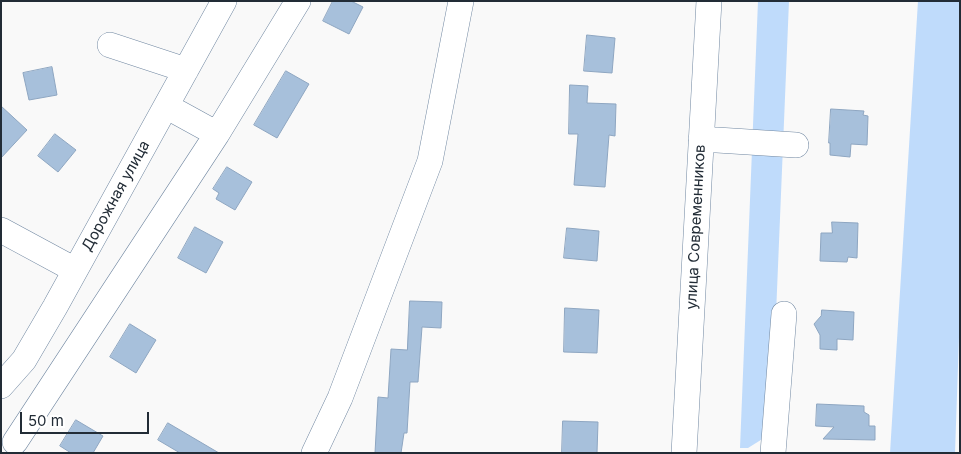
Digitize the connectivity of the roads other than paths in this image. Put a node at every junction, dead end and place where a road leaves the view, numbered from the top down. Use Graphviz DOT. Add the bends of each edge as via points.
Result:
graph roads {
  1 [pos="224,1"];
  2 [pos="298,1"];
  3 [pos="461,1"];
  4 [pos="709,1"];
  5 [pos="110,44"];
  6 [pos="186,70"];
  7 [pos="166,106"];
  8 [pos="217,134"];
  9 [pos="701,139"];
  10 [pos="796,145"];
  11 [pos="1,230"];
  12 [pos="75,270"];
  13 [pos="55,307"];
  14 [pos="784,314"];
  15 [pos="88,330"];
  16 [pos="1,386"];
  17 [pos="15,442"];
  18 [pos="314,453"];
  19 [pos="684,453"];
  20 [pos="773,453"];
  1 -- 6 [label="street, Дорожная улица"];
  2 -- 8 [label="street"];
  3 -- 18 [label="street" via="430,161 340,398"];
  4 -- 9 [label="street, улица Современников"];
  5 -- 6 [label="street"];
  6 -- 7 [label="street, Дорожная улица"];
  7 -- 8 [label="street"];
  7 -- 12 [label="street, Дорожная улица"];
  8 -- 15 [label="street"];
  9 -- 10 [label="street"];
  9 -- 19 [label="street, улица Современников"];
  11 -- 12 [label="street"];
  12 -- 13 [label="street, Дорожная улица"];
  13 -- 15 [label="street"];
  13 -- 16 [label="street, Дорожная улица" via="24,360"];
  14 -- 20 [label="street"];
  15 -- 17 [label="street"];
}
